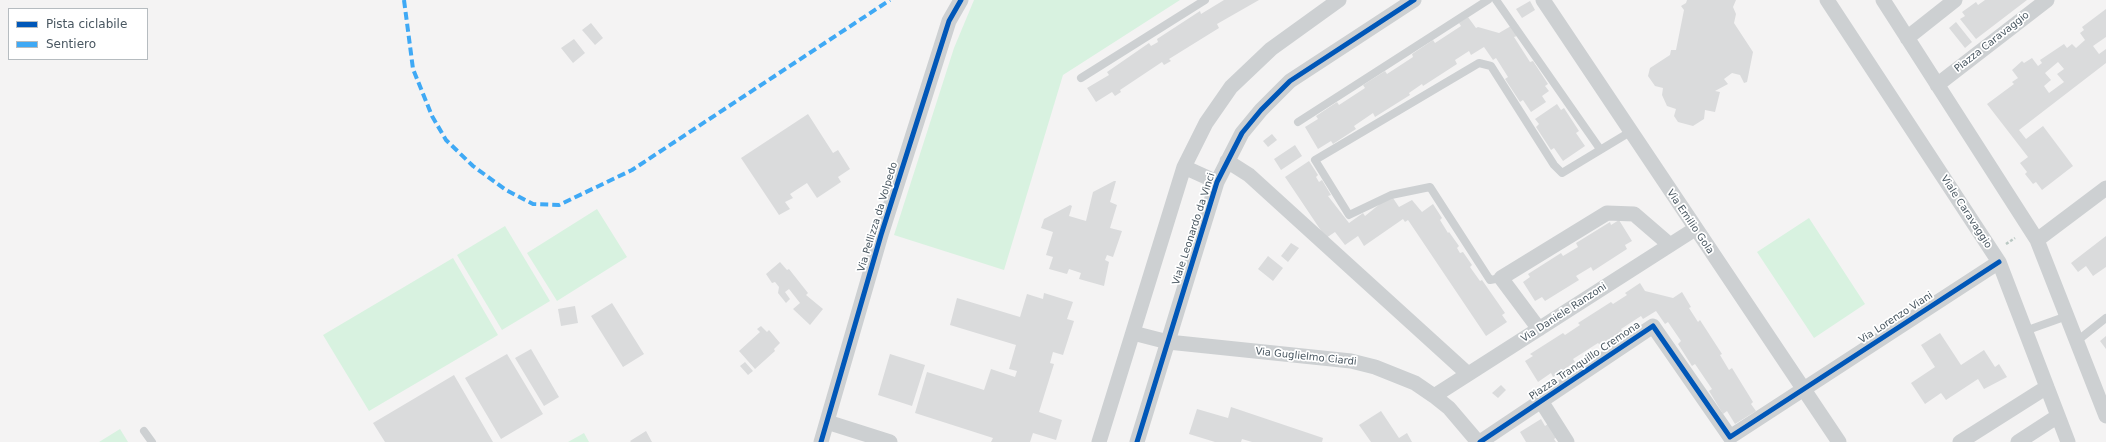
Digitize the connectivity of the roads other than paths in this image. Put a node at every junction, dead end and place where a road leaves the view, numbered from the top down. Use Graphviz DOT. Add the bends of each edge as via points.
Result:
graph roads {
  1 [pos="961,0"];
  2 [pos="1205,0"];
  3 [pos="1339,0"];
  4 [pos="1488,0"];
  5 [pos="1496,0"];
  6 [pos="1543,0"];
  7 [pos="1827,0"];
  8 [pos="1883,0"];
  9 [pos="1955,0"];
  10 [pos="2047,0"];
  11 [pos="1407,2"];
  12 [pos="1907,38"];
  13 [pos="1081,78"];
  14 [pos="1937,84"];
  15 [pos="1298,122"];
  16 [pos="1630,132"];
  17 [pos="1600,149"];
  18 [pos="1227,161"];
  19 [pos="1184,166"];
  20 [pos="1217,182"];
  21 [pos="2106,188"];
  22 [pos="1695,229"];
  23 [pos="2037,240"];
  24 [pos="1670,245"];
  25 [pos="1998,262"];
  26 [pos="1501,278"];
  27 [pos="2067,316"];
  28 [pos="2106,318"];
  29 [pos="1539,329"];
  30 [pos="2025,331"];
  31 [pos="1133,333"];
  32 [pos="2077,341"];
  33 [pos="1168,342"];
  34 [pos="1468,374"];
  35 [pos="2047,387"];
  36 [pos="1804,390"];
  37 [pos="1434,396"];
  38 [pos="1541,401"];
  39 [pos="2058,416"];
  40 [pos="2106,416"];
  41 [pos="827,422"];
  42 [pos="144,431"];
  43 [pos="152,442"];
  44 [pos="821,442"];
  45 [pos="890,442"];
  46 [pos="1099,442"];
  47 [pos="1137,442"];
  48 [pos="1479,442"];
  49 [pos="1567,442"];
  50 [pos="1839,442"];
  51 [pos="1960,442"];
  52 [pos="2018,442"];
  53 [pos="2068,442"];
  1 -- 41 [label="street, Via Pellizza da Volpedo" via="949,21"];
  2 -- 13 [label="lane"];
  3 -- 19 [label="street" via="1271,49 1231,86 1206,123"];
  4 -- 15 [label="lane"];
  5 -- 17 [label="lane"];
  6 -- 16 [label="street, Via Emilio Gola"];
  7 -- 25 [label="street, Viale Caravaggio"];
  8 -- 12 [label="street"];
  9 -- 12 [label="street"];
  10 -- 14 [label="street, Piazza Caravaggio"];
  11 -- 18 [label="street, Viale Leonardo da Vinci" via="1290,81 1242,132"];
  12 -- 14 [label="street"];
  14 -- 23 [label="street"];
  16 -- 17 [label="lane"];
  16 -- 22 [label="street, Via Emilio Gola"];
  17 -- 26 [label="lane" via="1562,173 1554,165 1491,66 1479,63 1315,160 1349,215 1391,196 1430,187 1490,280"];
  18 -- 20 [label="street, Viale Leonardo da Vinci"];
  18 -- 34 [label="street" via="1249,175"];
  19 -- 20 [label="street, Viale Leonardo da Vinci"];
  19 -- 31 [label="street"];
  20 -- 33 [label="street, Viale Leonardo da Vinci"];
  21 -- 23 [label="street"];
  22 -- 24 [label="street, Via Daniele Ranzoni"];
  22 -- 36 [label="street, Via Emilio Gola"];
  23 -- 27 [label="street"];
  24 -- 26 [label="street" via="1634,214 1606,213"];
  24 -- 29 [label="street, Via Daniele Ranzoni"];
  25 -- 30 [label="street, Viale Caravaggio"];
  25 -- 36 [label="street, Via Lorenzo Viani"];
  26 -- 29 [label="street"];
  27 -- 30 [label="lane"];
  27 -- 32 [label="street"];
  28 -- 32 [label="lane"];
  29 -- 34 [label="street, Via Daniele Ranzoni"];
  30 -- 35 [label="street, Viale Caravaggio"];
  31 -- 33 [label="street, Via Guglielmo Ciardi"];
  31 -- 46 [label="street"];
  32 -- 40 [label="street"];
  33 -- 37 [label="street, Via Guglielmo Ciardi" via="1351,361 1375,367 1414,383"];
  33 -- 47 [label="street, Viale Leonardo da Vinci"];
  34 -- 37 [label="street, Via Daniele Ranzoni"];
  35 -- 39 [label="street, Viale Caravaggio"];
  35 -- 51 [label="street"];
  36 -- 38 [label="street, Piazza Tranquillo Cremona" via="1730,437 1653,326"];
  36 -- 50 [label="street, Via Emilio Gola"];
  37 -- 48 [label="street, Via Guglielmo Ciardi" via="1449,408"];
  38 -- 48 [label="street, Piazza Tranquillo Cremona"];
  38 -- 49 [label="street, Piazza Tranquillo Cremona"];
  39 -- 52 [label="street"];
  39 -- 53 [label="street, Viale Caravaggio"];
  41 -- 44 [label="street, Via Pellizza da Volpedo"];
  41 -- 45 [label="street"];
  42 -- 43 [label="lane"];
}
